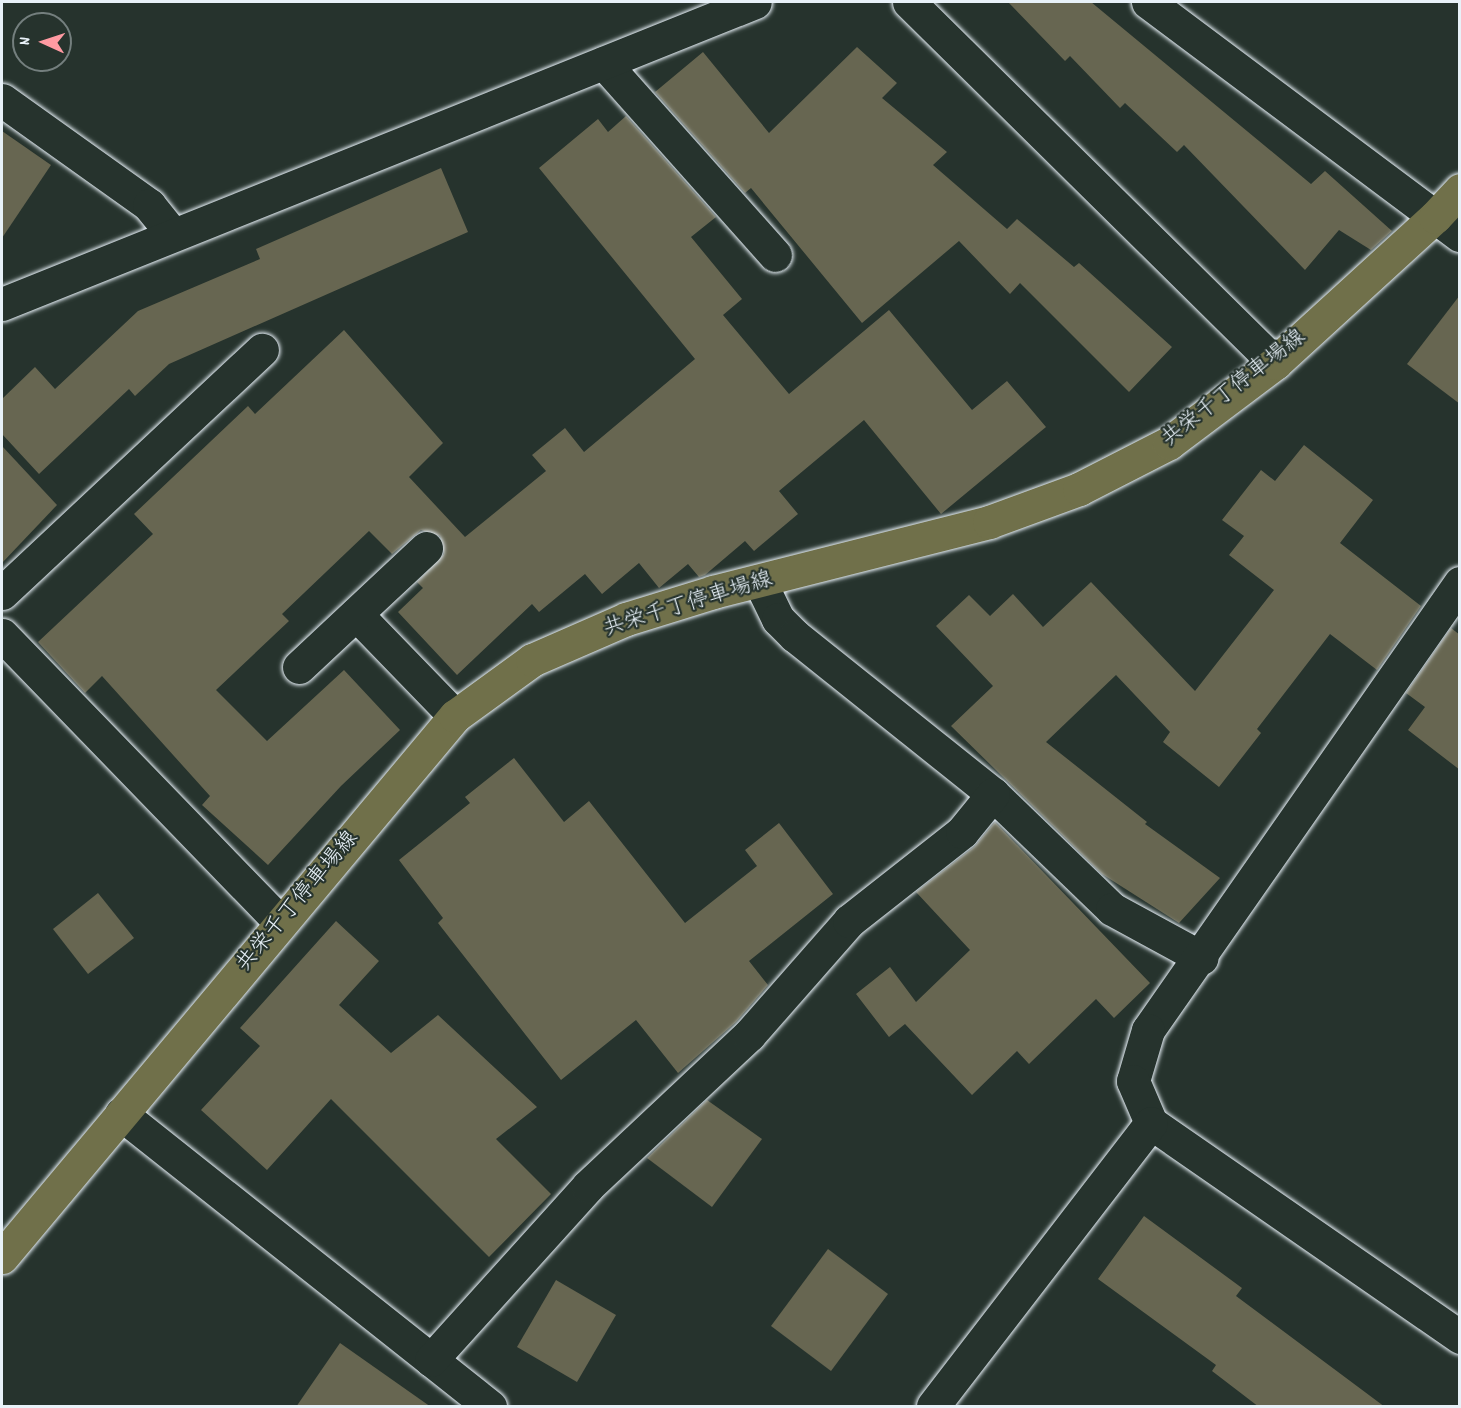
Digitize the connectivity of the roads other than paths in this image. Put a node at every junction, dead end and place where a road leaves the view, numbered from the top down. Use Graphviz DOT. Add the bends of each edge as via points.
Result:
graph roads {
  1 [pos="754,2"];
  2 [pos="909,2"];
  3 [pos="1148,2"];
  4 [pos="604,63"];
  5 [pos="2,100"];
  6 [pos="1460,190"];
  7 [pos="1447,226"];
  8 [pos="173,235"];
  9 [pos="775,255"];
  10 [pos="2,304"];
  11 [pos="262,350"];
  12 [pos="1275,363"];
  13 [pos="426,548"];
  14 [pos="760,582"];
  15 [pos="1460,583"];
  16 [pos="2,593"];
  17 [pos="356,614"];
  18 [pos="2,635"];
  19 [pos="299,667"];
  20 [pos="455,716"];
  21 [pos="993,794"];
  22 [pos="280,922"];
  23 [pos="1202,958"];
  24 [pos="121,1114"];
  25 [pos="1151,1123"];
  26 [pos="2,1257"];
  27 [pos="1460,1336"];
  28 [pos="431,1360"];
  29 [pos="490,1407"];
  30 [pos="933,1407"];
  1 -- 4 [label="street"];
  2 -- 12 [label="street"];
  3 -- 7 [label="street"];
  4 -- 8 [label="street"];
  4 -- 9 [label="street"];
  5 -- 8 [label="street" via="149,205"];
  6 -- 7 [label="main road, 共栄千丁停車場線"];
  7 -- 12 [label="main road, 共栄千丁停車場線"];
  8 -- 10 [label="street"];
  11 -- 16 [label="street"];
  12 -- 14 [label="main road, 共栄千丁停車場線" via="1169,443 1079,489 990,522"];
  13 -- 17 [label="street"];
  14 -- 20 [label="main road, 共栄千丁停車場線" via="615,623 532,660"];
  14 -- 21 [label="street" via="778,620 795,636"];
  15 -- 23 [label="street" via="1430,621"];
  17 -- 19 [label="street"];
  17 -- 20 [label="street"];
  18 -- 22 [label="street"];
  20 -- 22 [label="main road, 共栄千丁停車場線"];
  21 -- 23 [label="street" via="1112,909"];
  21 -- 28 [label="street" via="962,832 849,921 749,1035 588,1186"];
  22 -- 24 [label="main road, 共栄千丁停車場線"];
  23 -- 25 [label="street" via="1148,1030 1133,1081"];
  24 -- 26 [label="main road, 共栄千丁停車場線"];
  24 -- 28 [label="street"];
  25 -- 27 [label="street"];
  25 -- 30 [label="street"];
  28 -- 29 [label="street"];
}
